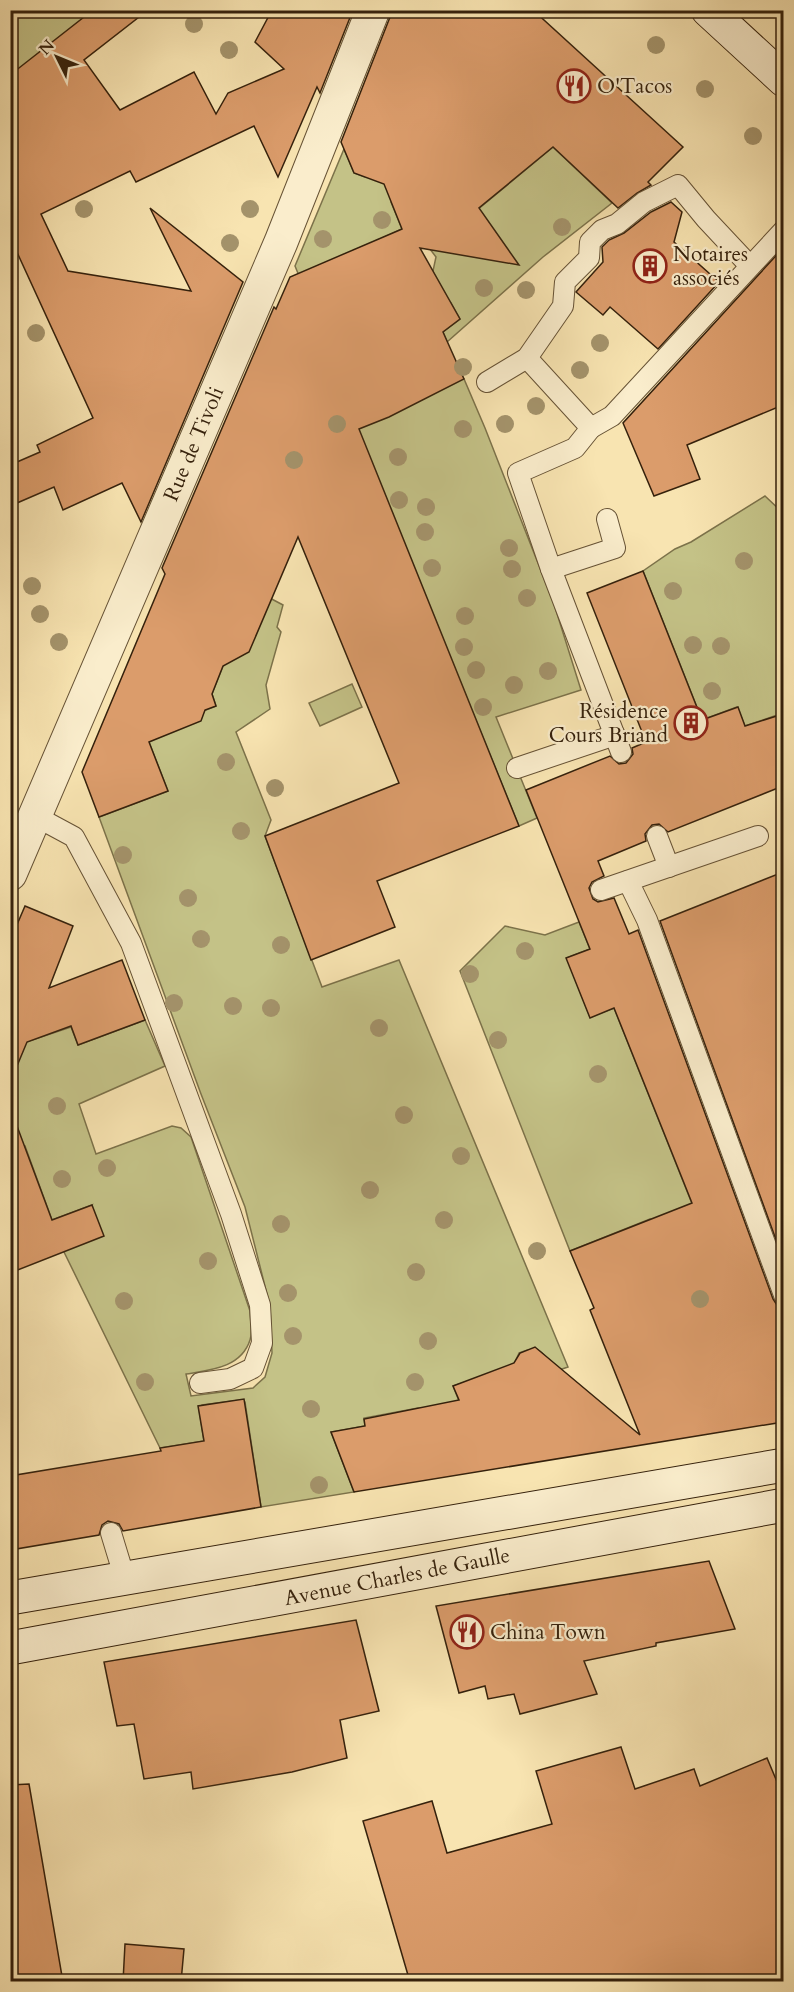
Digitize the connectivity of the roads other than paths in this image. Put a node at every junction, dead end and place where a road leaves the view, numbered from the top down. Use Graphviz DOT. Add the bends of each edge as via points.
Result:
graph roads {
  1 [pos="373,10"];
  2 [pos="708,10"];
  3 [pos="783,80"];
  4 [pos="783,230"];
  5 [pos="750,266"];
  6 [pos="527,358"];
  7 [pos="487,382"];
  8 [pos="591,428"];
  9 [pos="607,519"];
  10 [pos="551,570"];
  11 [pos="517,768"];
  12 [pos="35,816"];
  13 [pos="657,836"];
  14 [pos="758,836"];
  15 [pos="669,867"];
  16 [pos="10,874"];
  17 [pos="628,881"];
  18 [pos="601,890"];
  19 [pos="783,1295"];
  20 [pos="200,1383"];
  21 [pos="783,1465"];
  22 [pos="783,1505"];
  23 [pos="111,1533"];
  24 [pos="125,1579"];
  25 [pos="10,1598"];
  26 [pos="10,1648"];
  1 -- 12 [label="main road, Rue de Tivoli" via="280,242"];
  2 -- 3 [label="main road"];
  4 -- 5 [label="lane"];
  5 -- 6 [label="lane" via="678,185 645,202 590,242 589,258 565,282 563,306"];
  5 -- 8 [label="lane" via="612,416"];
  6 -- 7 [label="lane"];
  6 -- 8 [label="lane"];
  8 -- 10 [label="lane" via="575,448 518,473"];
  9 -- 10 [label="lane" via="615,548"];
  10 -- 11 [label="lane" via="618,744"];
  12 -- 16 [label="main road, Rue de Tivoli"];
  12 -- 20 [label="lane" via="74,837 131,943 231,1214 260,1305 262,1343 253,1368 230,1379"];
  13 -- 15 [label="lane"];
  14 -- 15 [label="lane"];
  15 -- 17 [label="lane"];
  17 -- 18 [label="lane"];
  17 -- 19 [label="lane" via="647,920"];
  21 -- 24 [label="main road, Avenue Charles de Gaulle"];
  22 -- 26 [label="main road, Avenue Charles de Gaulle"];
  23 -- 24 [label="lane"];
  24 -- 25 [label="main road, Avenue Charles de Gaulle"];
}
